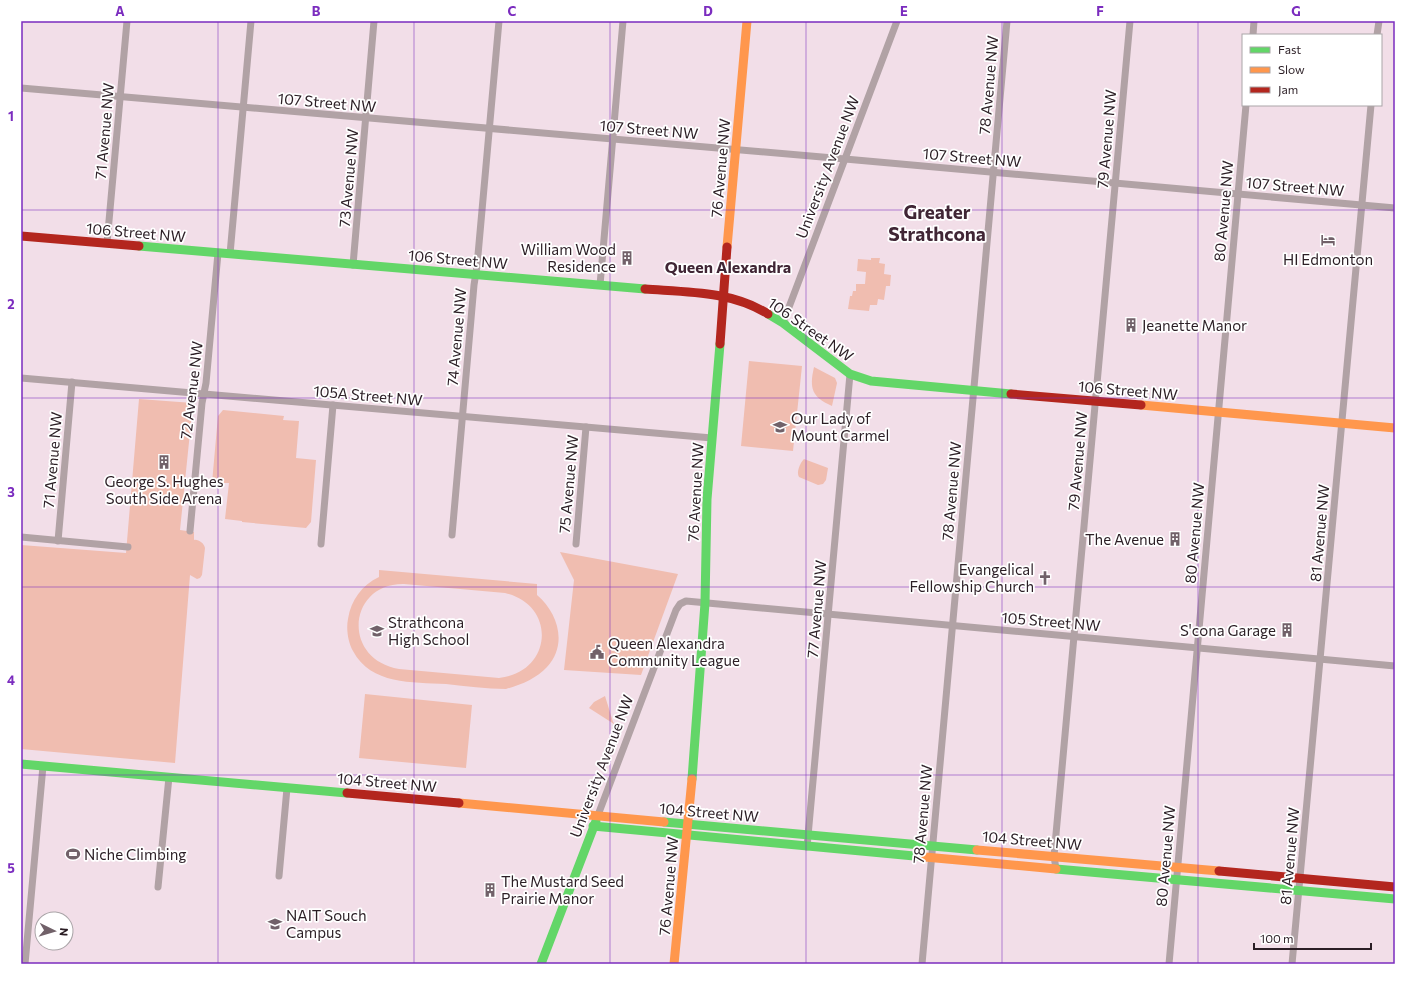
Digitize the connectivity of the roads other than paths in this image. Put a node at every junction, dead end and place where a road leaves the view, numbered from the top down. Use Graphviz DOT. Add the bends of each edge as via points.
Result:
graph roads {
  1 [pos="127,21"];
  2 [pos="251,21"];
  3 [pos="374,21"];
  4 [pos="499,21"];
  5 [pos="623,21"];
  6 [pos="747,21"];
  7 [pos="897,21"];
  8 [pos="1006,21"];
  9 [pos="1130,21"];
  10 [pos="1254,21"];
  11 [pos="1378,21"];
  12 [pos="1253,34"];
  13 [pos="1377,34"];
  14 [pos="21,88"];
  15 [pos="120,97"];
  16 [pos="1246,106"];
  17 [pos="1371,106"];
  18 [pos="243,107"];
  19 [pos="366,118"];
  20 [pos="490,129"];
  21 [pos="613,139"];
  22 [pos="735,149"];
  23 [pos="845,159"];
  24 [pos="993,172"];
  25 [pos="1115,183"];
  26 [pos="1238,194"];
  27 [pos="1362,206"];
  28 [pos="1395,208"];
  29 [pos="21,236"];
  30 [pos="107,243"];
  31 [pos="218,253"];
  32 [pos="230,254"];
  33 [pos="353,265"];
  34 [pos="476,275"];
  35 [pos="600,285"];
  36 [pos="724,297"];
  37 [pos="783,323"];
  38 [pos="850,374"];
  39 [pos="21,378"];
  40 [pos="72,382"];
  41 [pos="973,390"];
  42 [pos="203,394"];
  43 [pos="1096,401"];
  44 [pos="333,405"];
  45 [pos="1218,413"];
  46 [pos="462,417"];
  47 [pos="1342,423"];
  48 [pos="586,427"];
  49 [pos="1395,428"];
  50 [pos="712,438"];
  51 [pos="190,531"];
  52 [pos="452,535"];
  53 [pos="21,538"];
  54 [pos="58,541"];
  55 [pos="321,544"];
  56 [pos="576,544"];
  57 [pos="128,547"];
  58 [pos="705,603"];
  59 [pos="828,614"];
  60 [pos="952,625"];
  61 [pos="1074,637"];
  62 [pos="1197,648"];
  63 [pos="1320,659"];
  64 [pos="1395,666"];
  65 [pos="21,764"];
  66 [pos="43,766"];
  67 [pos="168,777"];
  68 [pos="288,788"];
  69 [pos="598,815"];
  70 [pos="688,824"];
  71 [pos="593,826"];
  72 [pos="808,835"];
  73 [pos="687,836"];
  74 [pos="807,846"];
  75 [pos="932,846"];
  76 [pos="1054,856"];
  77 [pos="931,858"];
  78 [pos="1177,867"];
  79 [pos="1056,869"];
  80 [pos="279,876"];
  81 [pos="1300,879"];
  82 [pos="1176,880"];
  83 [pos="158,887"];
  84 [pos="1395,887"];
  85 [pos="1299,890"];
  86 [pos="1395,899"];
  87 [pos="25,964"];
  88 [pos="541,964"];
  89 [pos="674,964"];
  90 [pos="922,964"];
  91 [pos="1169,964"];
  92 [pos="1292,964"];
  1 -- 15 [label="street, 71 Avenue NW"];
  2 -- 18 [label="street"];
  3 -- 19 [label="street, 73 Avenue NW"];
  4 -- 20 [label="street, 74 Avenue NW"];
  5 -- 21 [label="street"];
  6 -- 22 [label="street, 76 Avenue NW"];
  7 -- 23 [label="street, University Avenue NW"];
  8 -- 24 [label="street, 78 Avenue NW"];
  9 -- 25 [label="street, 79 Avenue NW"];
  10 -- 12 [label="street"];
  11 -- 13 [label="street"];
  14 -- 15 [label="street, 107 Street NW"];
  15 -- 18 [label="street, 107 Street NW"];
  15 -- 30 [label="street, 71 Avenue NW"];
  16 -- 26 [label="street, 80 Avenue NW"];
  17 -- 27 [label="street, 81 Avenue NW"];
  18 -- 19 [label="street, 107 Street NW"];
  18 -- 32 [label="street"];
  19 -- 20 [label="street, 107 Street NW"];
  19 -- 33 [label="street, 73 Avenue NW"];
  20 -- 21 [label="street, 107 Street NW"];
  20 -- 34 [label="street, 74 Avenue NW"];
  21 -- 22 [label="street, 107 Street NW"];
  21 -- 35 [label="street"];
  22 -- 23 [label="street, 107 Street NW"];
  22 -- 36 [label="street, 76 Avenue NW"];
  23 -- 24 [label="street, 107 Street NW"];
  23 -- 37 [label="street, University Avenue NW"];
  24 -- 25 [label="street, 107 Street NW"];
  24 -- 41 [label="street, 78 Avenue NW"];
  25 -- 26 [label="street, 107 Street NW"];
  25 -- 43 [label="street, 79 Avenue NW"];
  26 -- 27 [label="street, 107 Street NW"];
  26 -- 45 [label="street, 80 Avenue NW"];
  27 -- 28 [label="street, 107 Street NW"];
  27 -- 47 [label="street, 81 Avenue NW"];
  29 -- 30 [label="street, 106 Street NW"];
  30 -- 31 [label="street, 106 Street NW"];
  31 -- 32 [label="street, 106 Street NW"];
  31 -- 42 [label="street, 72 Avenue NW"];
  32 -- 33 [label="street, 106 Street NW"];
  33 -- 34 [label="street, 106 Street NW"];
  34 -- 35 [label="street, 106 Street NW"];
  34 -- 46 [label="street, 74 Avenue NW"];
  35 -- 36 [label="street, 106 Street NW"];
  36 -- 37 [label="street, 106 Street NW" via="737,299"];
  36 -- 50 [label="street, 76 Avenue NW"];
  37 -- 38 [label="street, 106 Street NW"];
  38 -- 41 [label="street, 106 Street NW" via="871,381"];
  38 -- 59 [label="street, 77 Avenue NW"];
  39 -- 40 [label="street, 105A Street NW"];
  40 -- 42 [label="street, 105A Street NW"];
  40 -- 54 [label="street, 71 Avenue NW"];
  41 -- 43 [label="street, 106 Street NW"];
  41 -- 60 [label="street, 78 Avenue NW"];
  42 -- 44 [label="street, 105A Street NW"];
  42 -- 51 [label="street, 72 Avenue NW"];
  43 -- 45 [label="street, 106 Street NW"];
  43 -- 61 [label="street, 79 Avenue NW"];
  44 -- 46 [label="street, 105A Street NW"];
  44 -- 55 [label="street"];
  45 -- 47 [label="street, 106 Street NW"];
  45 -- 62 [label="street, 80 Avenue NW"];
  46 -- 48 [label="street, 105A Street NW"];
  46 -- 52 [label="street, 74 Avenue NW"];
  47 -- 49 [label="street, 106 Street NW"];
  47 -- 63 [label="street, 81 Avenue NW"];
  48 -- 50 [label="street, 105A Street NW"];
  48 -- 56 [label="street, 75 Avenue NW"];
  50 -- 58 [label="street, 76 Avenue NW"];
  53 -- 54 [label="street"];
  54 -- 57 [label="street"];
  58 -- 59 [label="street, 105 Street NW"];
  58 -- 69 [label="street, University Avenue NW" via="686,601 677,607"];
  58 -- 70 [label="street, 76 Avenue NW"];
  59 -- 60 [label="street, 105 Street NW"];
  59 -- 72 [label="street, 77 Avenue NW"];
  60 -- 61 [label="street, 105 Street NW"];
  60 -- 75 [label="street, 78 Avenue NW"];
  61 -- 62 [label="street, 105 Street NW"];
  61 -- 76 [label="street, 79 Avenue NW"];
  62 -- 63 [label="street, 105 Street NW"];
  62 -- 78 [label="street, 80 Avenue NW"];
  63 -- 64 [label="street, 105 Street NW"];
  63 -- 81 [label="street, 81 Avenue NW"];
  65 -- 66 [label="street, 104 Street NW"];
  66 -- 67 [label="street, 104 Street NW"];
  66 -- 87 [label="street"];
  67 -- 68 [label="street, 104 Street NW"];
  67 -- 83 [label="street"];
  68 -- 69 [label="street, 104 Street NW"];
  68 -- 80 [label="street"];
  69 -- 70 [label="street, 104 Street NW"];
  69 -- 71 [label="street, University Avenue NW"];
  70 -- 72 [label="street, 104 Street NW"];
  70 -- 73 [label="street, 76 Avenue NW"];
  71 -- 73 [label="street, 104 Street NW"];
  71 -- 88 [label="street, University Avenue NW"];
  72 -- 74 [label="street, 77 Avenue NW"];
  72 -- 75 [label="street, 104 Street NW"];
  73 -- 74 [label="street, 104 Street NW"];
  73 -- 89 [label="street, 76 Avenue NW"];
  74 -- 77 [label="street, 104 Street NW"];
  75 -- 76 [label="street, 104 Street NW"];
  75 -- 77 [label="street, 78 Avenue NW"];
  76 -- 78 [label="street, 104 Street NW"];
  76 -- 79 [label="street, 79 Avenue NW"];
  77 -- 79 [label="street, 104 Street NW"];
  77 -- 90 [label="street, 78 Avenue NW"];
  78 -- 81 [label="street, 104 Street NW"];
  78 -- 82 [label="street, 80 Avenue NW"];
  79 -- 82 [label="street, 104 Street NW"];
  81 -- 84 [label="street, 104 Street NW"];
  81 -- 85 [label="street, 81 Avenue NW"];
  82 -- 85 [label="street, 104 Street NW"];
  82 -- 91 [label="street, 80 Avenue NW"];
  85 -- 86 [label="street, 104 Street NW"];
  85 -- 92 [label="street, 81 Avenue NW"];
}
